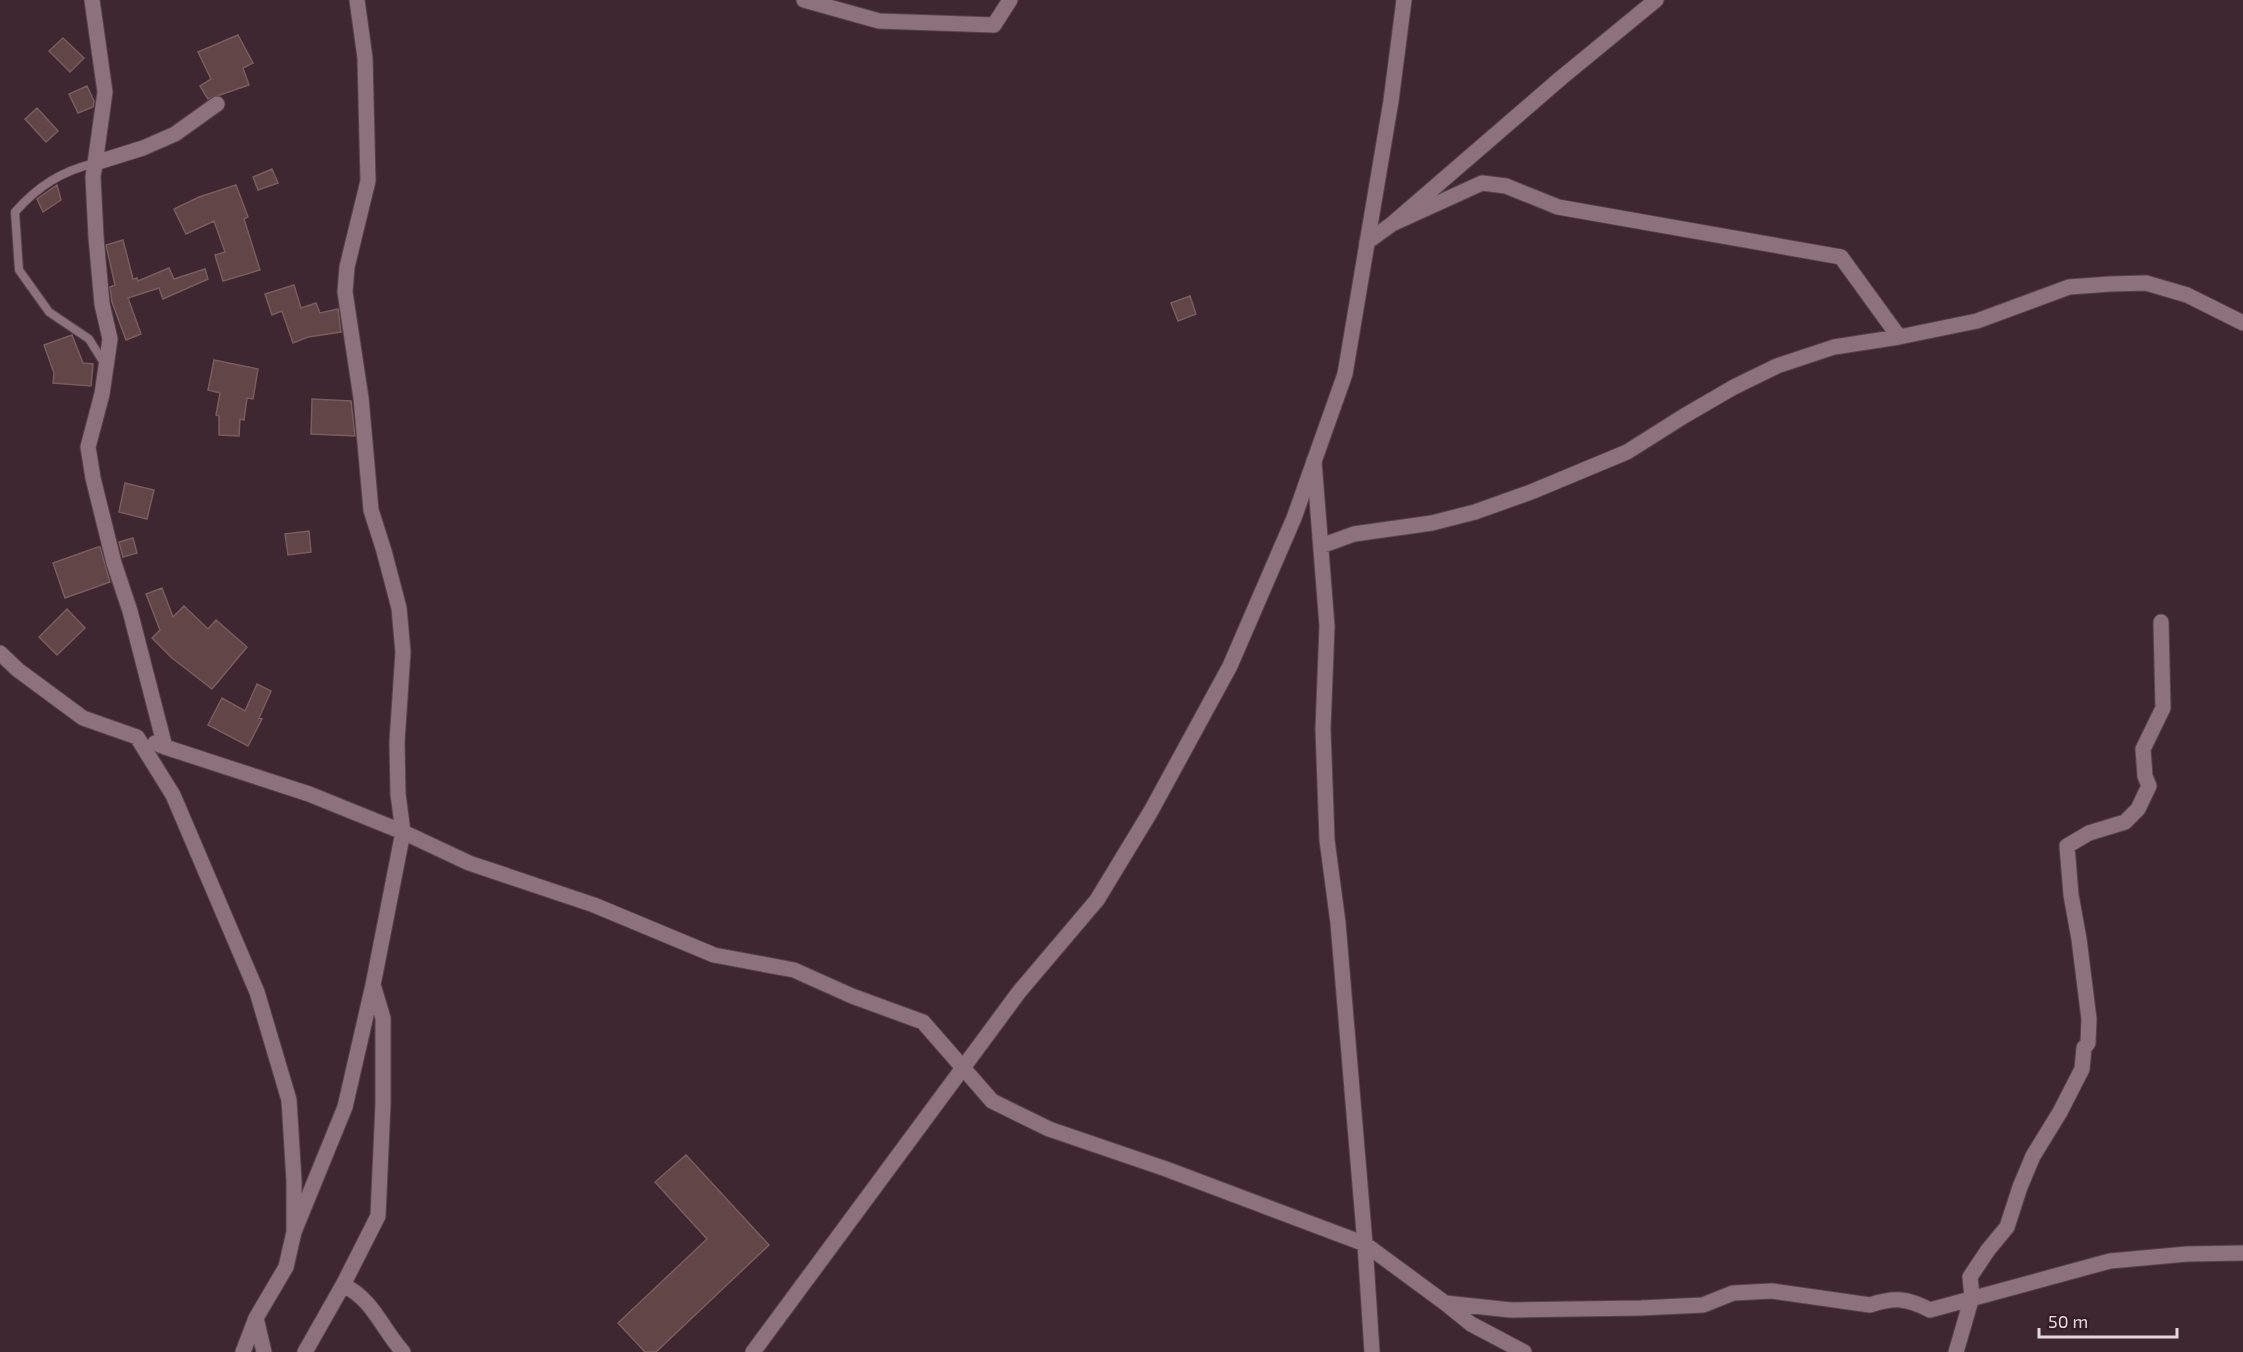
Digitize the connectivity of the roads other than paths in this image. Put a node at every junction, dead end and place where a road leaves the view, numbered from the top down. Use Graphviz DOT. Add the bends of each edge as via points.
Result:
graph roads {
  1 [pos="92,0"];
  2 [pos="357,0"];
  3 [pos="804,0"];
  4 [pos="1010,0"];
  5 [pos="1404,0"];
  6 [pos="1656,0"];
  7 [pos="217,104"];
  8 [pos="94,170"];
  9 [pos="1392,224"];
  10 [pos="1367,242"];
  11 [pos="2243,323"];
  12 [pos="1899,337"];
  13 [pos="105,364"];
  14 [pos="1314,460"];
  15 [pos="1320,546"];
  16 [pos="2161,622"];
  17 [pos="0,653"];
  18 [pos="137,737"];
  19 [pos="165,747"];
  20 [pos="403,832"];
  21 [pos="373,986"];
  22 [pos="962,1068"];
  23 [pos="294,1232"];
  24 [pos="1365,1244"];
  25 [pos="2243,1253"];
  26 [pos="344,1285"];
  27 [pos="1972,1297"];
  28 [pos="1445,1303"];
  29 [pos="256,1318"];
  30 [pos="243,1352"];
  31 [pos="264,1352"];
  32 [pos="305,1352"];
  33 [pos="403,1352"];
  34 [pos="753,1352"];
  35 [pos="1372,1352"];
  36 [pos="1524,1352"];
  37 [pos="1956,1352"];
  1 -- 8 [label="street" via="105,92"];
  2 -- 20 [label="street" via="365,58 368,181 347,267 345,292 362,398 370,510 399,608 403,652 397,742"];
  3 -- 4 [label="street" via="879,21 994,25"];
  5 -- 10 [label="street"];
  6 -- 9 [label="street"];
  7 -- 8 [label="street" via="175,134"];
  8 -- 13 [label="street" via="101,293 110,339"];
  8 -- 13 [label="lane" via="74,168 32,193 15,212 19,270 49,312 89,339"];
  9 -- 10 [label="street"];
  9 -- 12 [label="street" via="1482,183 1506,186 1558,207 1841,257"];
  10 -- 14 [label="street" via="1345,374"];
  11 -- 12 [label="street" via="2187,294 2146,283 2119,284 2069,287 1977,321"];
  12 -- 15 [label="street" via="1834,347 1777,366 1724,393 1628,452 1494,506 1432,523 1354,534"];
  13 -- 19 [label="street" via="102,394 88,447 114,563"];
  14 -- 15 [label="street"];
  14 -- 22 [label="street" via="1294,518 1230,666 1151,811 1097,900 1019,992"];
  15 -- 24 [label="street" via="1327,626 1323,729 1327,840 1338,923"];
  16 -- 27 [label="street" via="2163,708 2143,749 2149,786 2138,809 2125,822 2088,833 2067,846 2089,1019 2082,1069 2033,1156 2007,1227 1970,1277"];
  17 -- 18 [label="street" via="83,718"];
  18 -- 19 [label="street"];
  18 -- 23 [label="street" via="173,795 257,992 289,1100"];
  19 -- 20 [label="street" via="309,794"];
  20 -- 21 [label="street"];
  20 -- 22 [label="street" via="469,863 594,905 714,955 794,970 923,1022"];
  21 -- 23 [label="street" via="345,1107"];
  21 -- 26 [label="street" via="384,1018 378,1216"];
  22 -- 24 [label="street" via="992,1101 1049,1129"];
  22 -- 34 [label="street"];
  23 -- 29 [label="street" via="286,1267"];
  24 -- 28 [label="street"];
  24 -- 35 [label="street"];
  25 -- 27 [label="street" via="2110,1261"];
  26 -- 32 [label="street"];
  26 -- 33 [label="street" via="358,1292"];
  27 -- 28 [label="street" via="1929,1310 1911,1300 1870,1305 1772,1291 1733,1293 1703,1305 1641,1308 1511,1310"];
  27 -- 37 [label="street"];
  28 -- 36 [label="street" via="1471,1324"];
  29 -- 30 [label="street"];
  29 -- 31 [label="street"];
}
